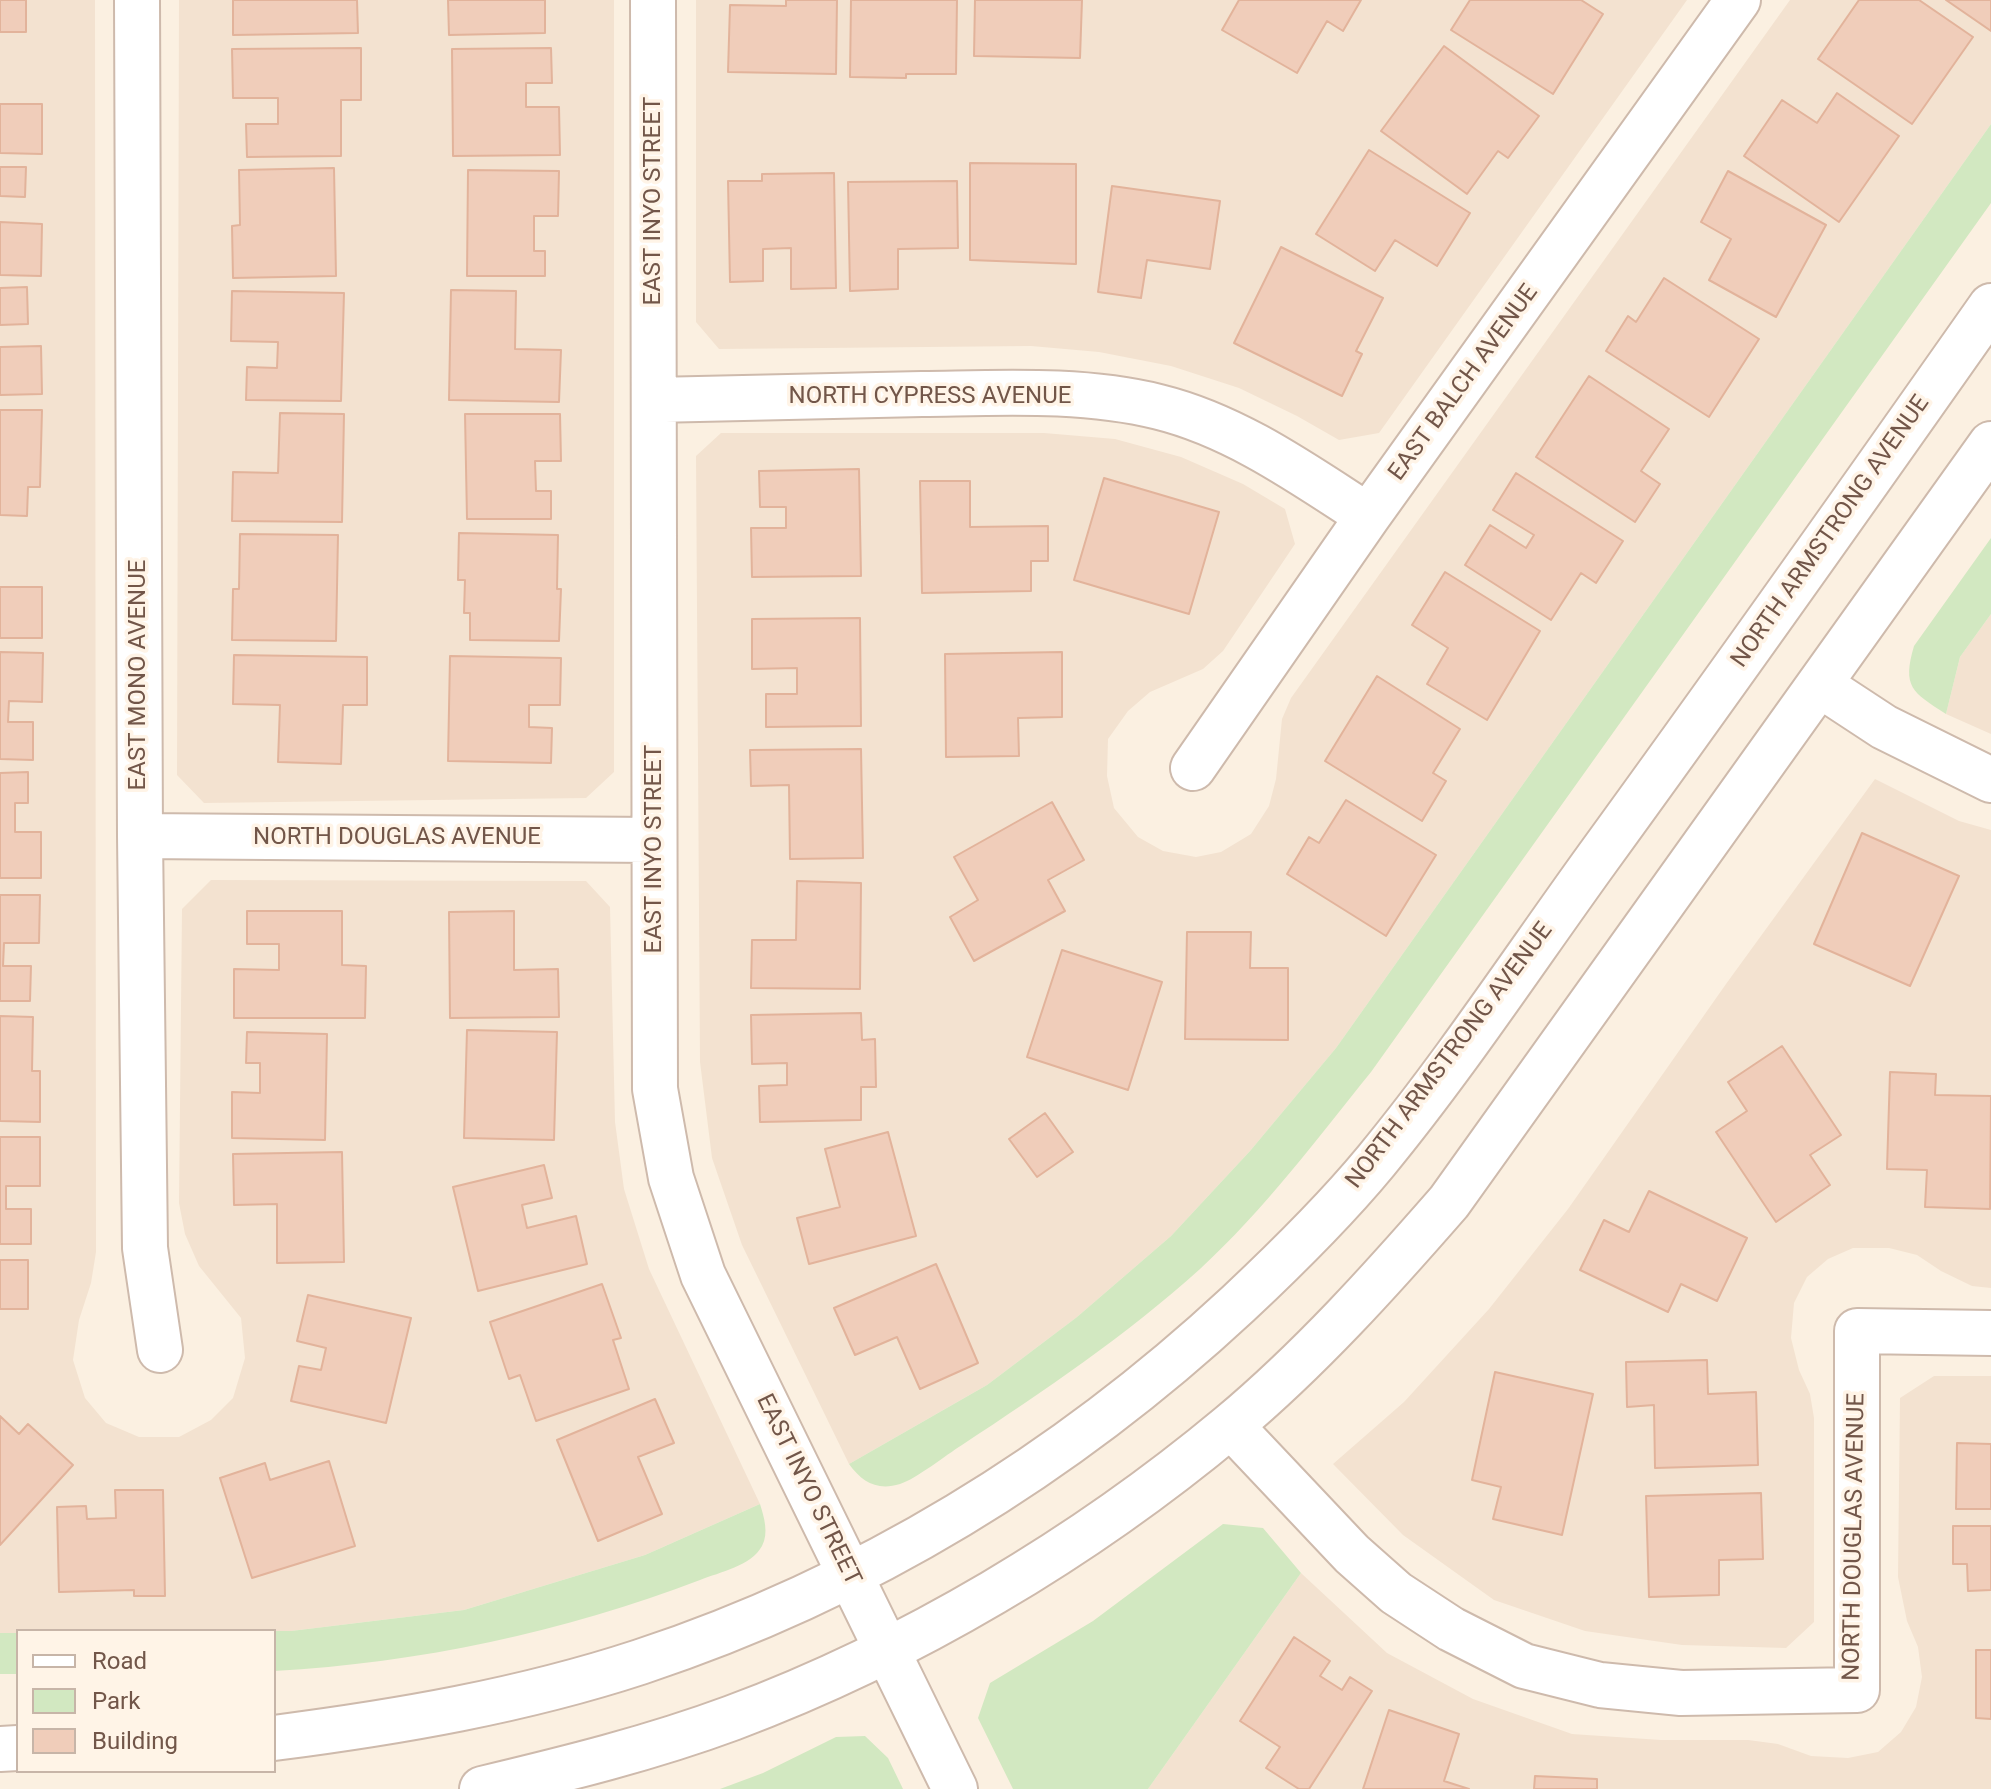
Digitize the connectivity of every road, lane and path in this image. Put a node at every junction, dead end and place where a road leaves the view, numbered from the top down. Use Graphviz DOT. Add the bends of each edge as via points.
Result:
graph roads {
  1 [pos="137,0"];
  2 [pos="653,0"];
  3 [pos="1738,0"];
  4 [pos="1991,306"];
  5 [pos="654,400"];
  6 [pos="1991,444"];
  7 [pos="1368,516"];
  8 [pos="1820,685"];
  9 [pos="1193,768"];
  10 [pos="1991,780"];
  11 [pos="140,836"];
  12 [pos="654,840"];
  13 [pos="1991,1333"];
  14 [pos="160,1350"];
  15 [pos="1231,1426"];
  16 [pos="849,1577"];
  17 [pos="887,1648"];
  18 [pos="276,1738"];
  19 [pos="482,1789"];
  20 [pos="955,1789"];
  1 -- 11 [label="street, EAST MONO AVENUE"];
  2 -- 5 [label="street, EAST INYO STREET"];
  3 -- 7 [label="street, EAST BALCH AVENUE"];
  4 -- 16 [label="street, NORTH ARMSTRONG AVENUE" via="1374,1164 1286,1258 1120,1407 1017,1481"];
  5 -- 7 [label="street, NORTH CYPRESS AVENUE" via="1028,392 1101,397 1205,422 1277,457"];
  5 -- 12 [label="street, EAST INYO STREET"];
  6 -- 8 [label="street"];
  7 -- 9 [label="street, EAST BALCH AVENUE"];
  8 -- 10 [label="street" via="1884,727"];
  8 -- 15 [label="street" via="1449,1202 1356,1306"];
  11 -- 12 [label="street, NORTH DOUGLAS AVENUE"];
  11 -- 14 [label="street, EAST MONO AVENUE" via="145,1248"];
  12 -- 16 [label="street, EAST INYO STREET" via="655,1089 671,1178 703,1275"];
  13 -- 15 [label="street, NORTH DOUGLAS AVENUE" via="1857,1331 1857,1690 1681,1693 1600,1685 1524,1666 1451,1629 1396,1593"];
  15 -- 17 [label="street" via="1087,1535"];
  16 -- 17 [label="street, EAST INYO STREET"];
  16 -- 18 [label="street, NORTH ARMSTRONG AVENUE" via="640,1662 524,1695 375,1725"];
  17 -- 19 [label="street" via="732,1718"];
  17 -- 20 [label="street, EAST INYO STREET"];
}
